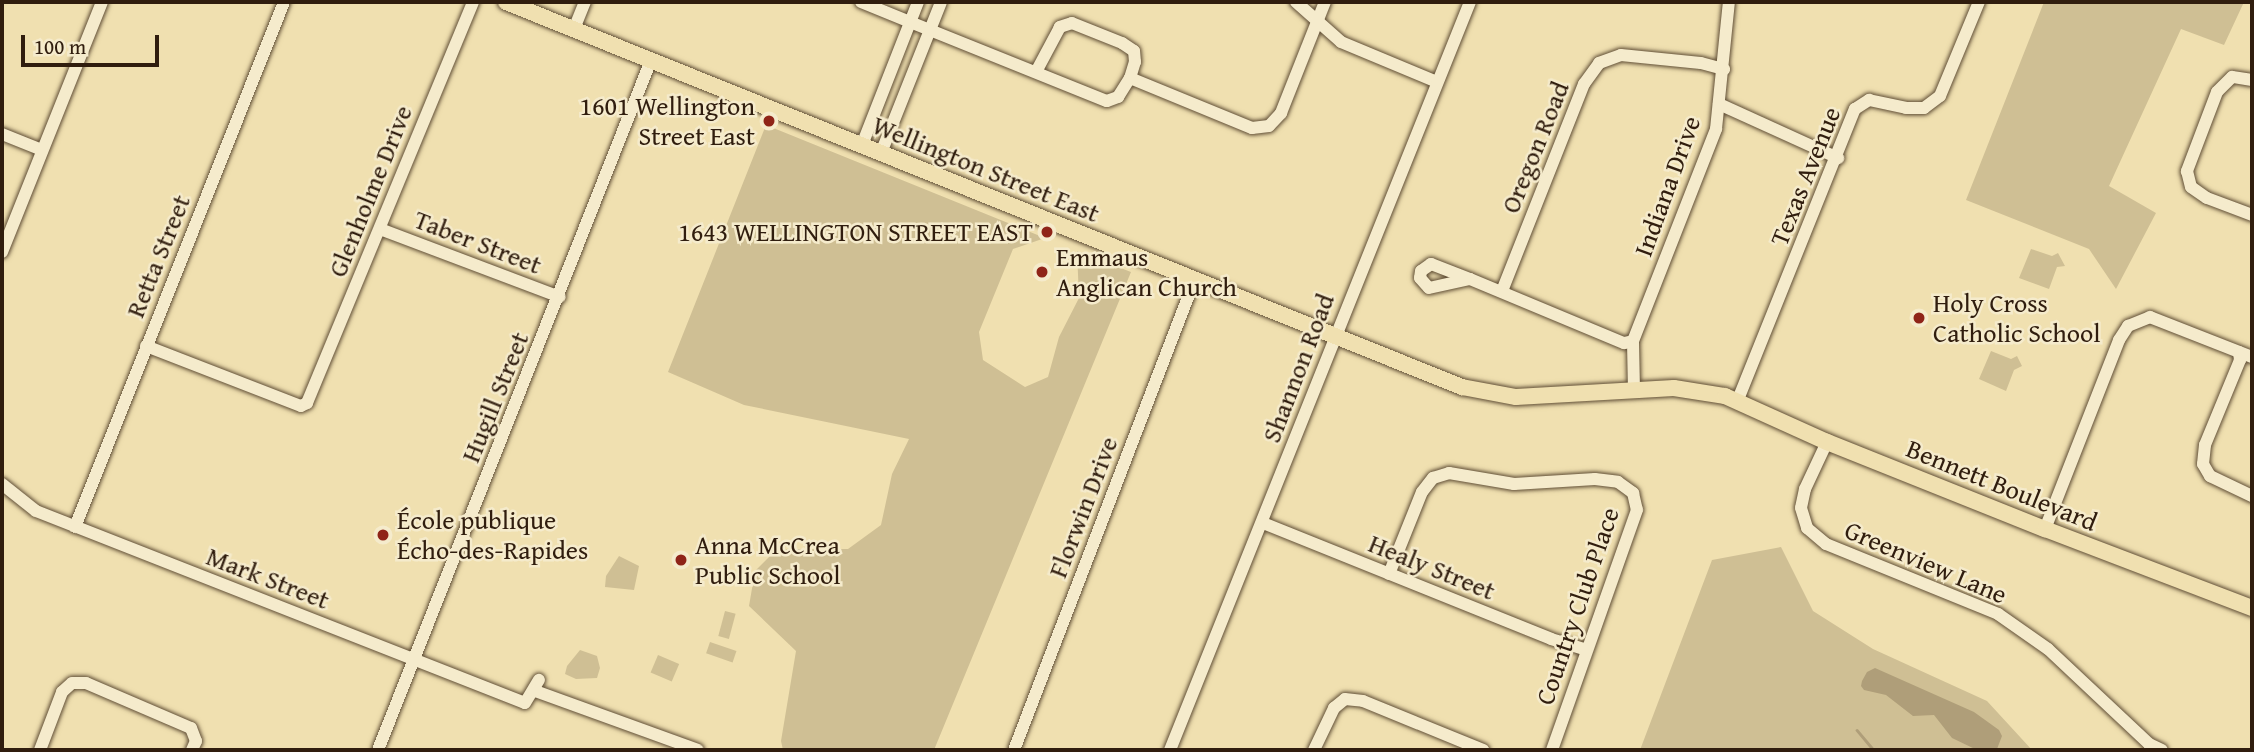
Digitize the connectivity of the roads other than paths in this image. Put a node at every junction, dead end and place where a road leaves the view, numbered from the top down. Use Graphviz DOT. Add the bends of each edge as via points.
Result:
graph roads {
  1 [pos="102,2"];
  2 [pos="284,2"];
  3 [pos="472,2"];
  4 [pos="506,2"];
  5 [pos="585,2"];
  6 [pos="862,2"];
  7 [pos="918,2"];
  8 [pos="942,2"];
  9 [pos="1296,2"];
  10 [pos="1325,2"];
  11 [pos="1470,2"];
  12 [pos="1730,2"];
  13 [pos="1979,2"];
  14 [pos="911,22"];
  15 [pos="1317,22"];
  16 [pos="574,29"];
  17 [pos="931,30"];
  18 [pos="651,61"];
  19 [pos="1724,69"];
  20 [pos="1036,72"];
  21 [pos="1129,78"];
  22 [pos="2252,80"];
  23 [pos="1437,82"];
  24 [pos="1719,104"];
  25 [pos="2,134"];
  26 [pos="862,145"];
  27 [pos="42,150"];
  28 [pos="881,153"];
  29 [pos="1838,158"];
  30 [pos="2252,215"];
  31 [pos="380,229"];
  32 [pos="2,252"];
  33 [pos="1195,279"];
  34 [pos="1470,279"];
  35 [pos="1502,292"];
  36 [pos="560,297"];
  37 [pos="1334,335"];
  38 [pos="1633,341"];
  39 [pos="146,346"];
  40 [pos="2239,352"];
  41 [pos="2252,357"];
  42 [pos="1634,390"];
  43 [pos="1737,402"];
  44 [pos="1826,442"];
  45 [pos="2,484"];
  46 [pos="2252,496"];
  47 [pos="1263,523"];
  48 [pos="75,527"];
  49 [pos="2045,529"];
  50 [pos="1389,574"];
  51 [pos="2252,608"];
  52 [pos="1586,650"];
  53 [pos="414,658"];
  54 [pos="40,750"];
  55 [pos="192,750"];
  56 [pos="378,750"];
  57 [pos="694,750"];
  58 [pos="1014,750"];
  59 [pos="1170,750"];
  60 [pos="1314,750"];
  61 [pos="1483,750"];
  62 [pos="1552,750"];
  63 [pos="2162,750"];
  1 -- 27 [label="street"];
  2 -- 39 [label="street, Retta Street"];
  3 -- 31 [label="street, Glenholme Drive"];
  4 -- 16 [label="main road, Wellington Street East"];
  5 -- 16 [label="street"];
  6 -- 14 [label="street"];
  7 -- 14 [label="street"];
  8 -- 17 [label="street"];
  9 -- 15 [label="street"];
  10 -- 15 [label="street"];
  11 -- 23 [label="street, Shannon Road"];
  12 -- 19 [label="street, Indiana Drive"];
  13 -- 29 [label="street, Texas Avenue" via="1940,96 1924,108 1869,100 1861,103"];
  14 -- 17 [label="street"];
  14 -- 26 [label="street"];
  15 -- 21 [label="street" via="1281,113 1269,126 1252,128"];
  15 -- 23 [label="street" via="1341,42"];
  16 -- 18 [label="main road, Wellington Street East"];
  17 -- 20 [label="street"];
  17 -- 28 [label="street"];
  18 -- 26 [label="main road, Wellington Street East"];
  18 -- 36 [label="street, Hugill Street"];
  19 -- 24 [label="street, Indiana Drive"];
  19 -- 35 [label="street, Oregon Road" via="1621,55 1599,63 1584,84"];
  20 -- 21 [label="street" via="1107,101 1118,97"];
  20 -- 21 [label="street" via="1060,27 1072,23 1134,51"];
  22 -- 30 [label="street" via="2232,78 2217,92 2187,172 2191,187 2207,198"];
  23 -- 37 [label="street, Shannon Road"];
  24 -- 29 [label="street"];
  24 -- 38 [label="street, Indiana Drive" via="1716,129"];
  25 -- 27 [label="street"];
  26 -- 28 [label="main road, Wellington Street East"];
  27 -- 32 [label="street"];
  28 -- 33 [label="main road, Wellington Street East"];
  29 -- 43 [label="street, Texas Avenue"];
  31 -- 36 [label="street, Taber Street"];
  31 -- 39 [label="street, Glenholme Drive" via="312,397 301,406"];
  33 -- 37 [label="main road, Wellington Street East"];
  33 -- 58 [label="street, Florwin Drive"];
  34 -- 35 [label="street"];
  35 -- 38 [label="street" via="1624,343"];
  36 -- 53 [label="street, Hugill Street"];
  37 -- 42 [label="main road, Wellington Street East" via="1487,393 1554,396"];
  37 -- 47 [label="street, Shannon Road"];
  38 -- 42 [label="street"];
  39 -- 48 [label="street, Retta Street"];
  40 -- 41 [label="street"];
  40 -- 46 [label="street" via="2240,360 2205,445 2203,464 2210,476"];
  40 -- 49 [label="street" via="2150,317 2128,326"];
  42 -- 43 [label="main road, Wellington Street East" via="1695,389"];
  43 -- 44 [label="main road, Bennett Boulevard"];
  44 -- 49 [label="main road, Bennett Boulevard"];
  44 -- 63 [label="street, Greenview Lane" via="1805,489 1801,508 1807,528 1826,544 1998,614 2048,649 2144,739"];
  45 -- 48 [label="street, Mark Street" via="36,510"];
  47 -- 50 [label="street, Healy Street"];
  47 -- 59 [label="street, Shannon Road"];
  48 -- 53 [label="street, Mark Street"];
  49 -- 51 [label="main road, Bennett Boulevard"];
  50 -- 52 [label="street, Healy Street"];
  50 -- 52 [label="street, Country Club Place" via="1422,492 1433,478 1449,473 1514,484 1618,482 1633,493 1637,510"];
  52 -- 62 [label="street, Country Club Place"];
  53 -- 56 [label="street, Hugill Street"];
  53 -- 57 [label="street, Mark Street" via="525,703 537,685"];
  54 -- 55 [label="street" via="62,692 72,683 86,683 191,728"];
  60 -- 61 [label="street" via="1334,708 1345,699 1363,701"];
}
